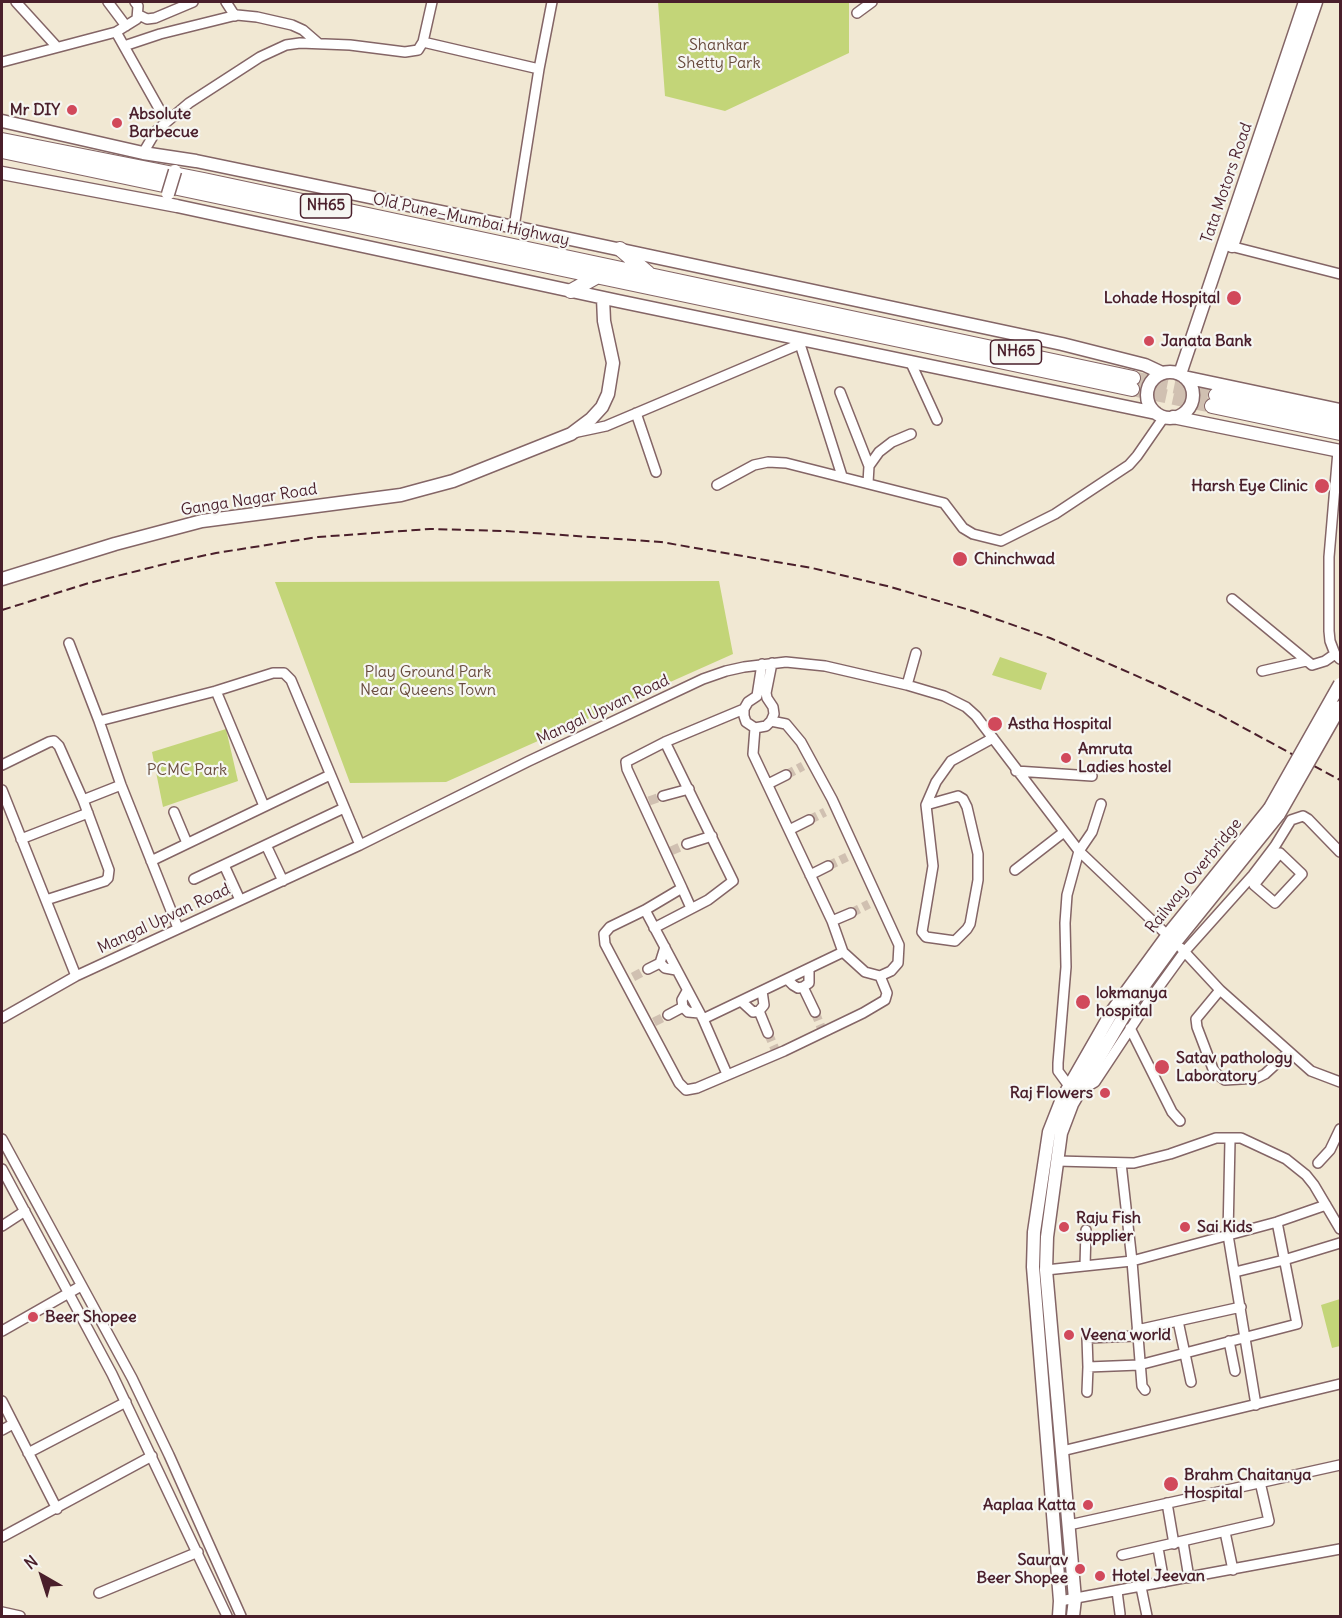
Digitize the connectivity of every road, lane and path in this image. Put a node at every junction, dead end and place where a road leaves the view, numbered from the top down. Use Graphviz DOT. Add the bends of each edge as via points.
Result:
graph roads {
  1 [pos="16,2"];
  2 [pos="108,2"];
  3 [pos="135,2"];
  4 [pos="193,2"];
  5 [pos="226,2"];
  6 [pos="432,2"];
  7 [pos="552,2"];
  8 [pos="872,2"];
  9 [pos="1305,2"];
  10 [pos="1316,2"];
  11 [pos="857,13"];
  12 [pos="139,15"];
  13 [pos="235,16"];
  14 [pos="126,26"];
  15 [pos="116,32"];
  16 [pos="423,42"];
  17 [pos="318,43"];
  18 [pos="124,46"];
  19 [pos="57,47"];
  20 [pos="2,62"];
  21 [pos="539,69"];
  22 [pos="2,121"];
  23 [pos="166,121"];
  24 [pos="2,140"];
  25 [pos="2,151"];
  26 [pos="143,153"];
  27 [pos="179,158"];
  28 [pos="2,173"];
  29 [pos="167,199"];
  30 [pos="514,226"];
  31 [pos="1228,245"];
  32 [pos="620,249"];
  33 [pos="651,274"];
  34 [pos="1341,274"];
  35 [pos="598,276"];
  36 [pos="571,291"];
  37 [pos="603,298"];
  38 [pos="802,342"];
  39 [pos="910,361"];
  40 [pos="1162,373"];
  41 [pos="1182,376"];
  42 [pos="840,392"];
  43 [pos="1214,401"];
  44 [pos="1341,410"];
  45 [pos="636,413"];
  46 [pos="1164,416"];
  47 [pos="1294,418"];
  48 [pos="936,420"];
  49 [pos="1341,421"];
  50 [pos="1341,433"];
  51 [pos="571,434"];
  52 [pos="911,434"];
  53 [pos="1339,451"];
  54 [pos="869,466"];
  55 [pos="656,472"];
  56 [pos="842,476"];
  57 [pos="868,483"];
  58 [pos="717,485"];
  59 [pos="2,579"];
  60 [pos="1232,599"];
  61 [pos="69,643"];
  62 [pos="916,652"];
  63 [pos="1338,656"];
  64 [pos="1306,661"];
  65 [pos="772,663"];
  66 [pos="762,664"];
  67 [pos="1262,671"];
  68 [pos="1341,684"];
  69 [pos="907,685"];
  70 [pos="216,691"];
  71 [pos="1341,707"];
  72 [pos="744,709"];
  73 [pos="99,721"];
  74 [pos="771,721"];
  75 [pos="755,728"];
  76 [pos="993,738"];
  77 [pos="665,742"];
  78 [pos="2,765"];
  79 [pos="1016,771"];
  80 [pos="330,775"];
  81 [pos="786,775"];
  82 [pos="1092,776"];
  83 [pos="686,784"];
  84 [pos="768,784"];
  85 [pos="121,785"];
  86 [pos="2,790"];
  87 [pos="663,796"];
  88 [pos="83,800"];
  89 [pos="1101,804"];
  90 [pos="926,805"];
  91 [pos="264,806"];
  92 [pos="836,807"];
  93 [pos="344,808"];
  94 [pos="1274,811"];
  95 [pos="174,812"];
  96 [pos="825,812"];
  97 [pos="88,813"];
  98 [pos="809,820"];
  99 [pos="789,830"];
  100 [pos="710,832"];
  101 [pos="1064,832"];
  102 [pos="21,839"];
  103 [pos="187,843"];
  104 [pos="687,844"];
  105 [pos="266,845"];
  106 [pos="360,846"];
  107 [pos="1079,851"];
  108 [pos="1341,852"];
  109 [pos="856,853"];
  110 [pos="847,857"];
  111 [pos="151,861"];
  112 [pos="224,865"];
  113 [pos="828,866"];
  114 [pos="1015,870"];
  115 [pos="1261,870"];
  116 [pos="810,875"];
  117 [pos="194,879"];
  118 [pos="283,880"];
  119 [pos="682,888"];
  120 [pos="878,899"];
  121 [pos="46,900"];
  122 [pos="240,900"];
  123 [pos="869,904"];
  124 [pos="692,908"];
  125 [pos="645,910"];
  126 [pos="850,913"];
  127 [pos="832,921"];
  128 [pos="178,928"];
  129 [pos="654,928"];
  130 [pos="1163,931"];
  131 [pos="665,947"];
  132 [pos="1183,949"];
  133 [pos="843,952"];
  134 [pos="660,963"];
  135 [pos="648,969"];
  136 [pos="809,969"];
  137 [pos="676,970"];
  138 [pos="76,976"];
  139 [pos="880,976"];
  140 [pos="787,979"];
  141 [pos="803,987"];
  142 [pos="1220,990"];
  143 [pos="687,991"];
  144 [pos="762,991"];
  145 [pos="741,1001"];
  146 [pos="683,1007"];
  147 [pos="759,1011"];
  148 [pos="814,1012"];
  149 [pos="668,1015"];
  150 [pos="701,1016"];
  151 [pos="2,1018"];
  152 [pos="1130,1028"];
  153 [pos="768,1033"];
  154 [pos="1289,1052"];
  155 [pos="727,1074"];
  156 [pos="1341,1082"];
  157 [pos="1074,1089"];
  158 [pos="1180,1121"];
  159 [pos="1341,1129"];
  160 [pos="2,1139"];
  161 [pos="1230,1140"];
  162 [pos="1057,1161"];
  163 [pos="1121,1163"];
  164 [pos="1318,1163"];
  165 [pos="2,1169"];
  166 [pos="1326,1205"];
  167 [pos="25,1211"];
  168 [pos="1276,1222"];
  169 [pos="2,1226"];
  170 [pos="1341,1229"];
  171 [pos="1086,1230"];
  172 [pos="1228,1234"];
  173 [pos="1341,1243"];
  174 [pos="1284,1260"];
  175 [pos="1132,1261"];
  176 [pos="1085,1266"];
  177 [pos="1046,1270"];
  178 [pos="1235,1272"];
  179 [pos="81,1286"];
  180 [pos="69,1293"];
  181 [pos="1241,1307"];
  182 [pos="1178,1321"];
  183 [pos="2,1330"];
  184 [pos="1137,1333"];
  185 [pos="1246,1337"];
  186 [pos="1228,1341"];
  187 [pos="1185,1353"];
  188 [pos="1139,1365"];
  189 [pos="1088,1367"];
  190 [pos="1235,1371"];
  191 [pos="1191,1382"];
  192 [pos="1341,1384"];
  193 [pos="1145,1390"];
  194 [pos="1087,1392"];
  195 [pos="2,1401"];
  196 [pos="126,1402"];
  197 [pos="1256,1405"];
  198 [pos="13,1424"];
  199 [pos="2,1430"];
  200 [pos="1062,1451"];
  201 [pos="28,1453"];
  202 [pos="152,1456"];
  203 [pos="1341,1465"];
  204 [pos="1260,1482"];
  205 [pos="1167,1503"];
  206 [pos="57,1509"];
  207 [pos="1069,1525"];
  208 [pos="1225,1532"];
  209 [pos="2,1538"];
  210 [pos="1178,1543"];
  211 [pos="1158,1548"];
  212 [pos="1341,1549"];
  213 [pos="198,1552"];
  214 [pos="1122,1555"];
  215 [pos="1233,1570"];
  216 [pos="1189,1578"];
  217 [pos="1164,1582"];
  218 [pos="1141,1587"];
  219 [pos="1117,1591"];
  220 [pos="99,1593"];
  221 [pos="1076,1599"];
  222 [pos="1060,1601"];
  223 [pos="2,1612"];
  224 [pos="1120,1614"];
  225 [pos="20,1617"];
  226 [pos="227,1617"];
  227 [pos="241,1617"];
  228 [pos="1059,1617"];
  229 [pos="1073,1617"];
  230 [pos="1147,1617"];
  1 -- 19 [label="street"];
  2 -- 14 [label="street"];
  3 -- 12 [label="street"];
  4 -- 12 [label="street" via="155,18"];
  5 -- 13 [label="street"];
  6 -- 16 [label="street"];
  7 -- 21 [label="street"];
  8 -- 11 [label="street"];
  9 -- 31 [label="main road, Tata Motors Road"];
  10 -- 31 [label="main road"];
  12 -- 14 [label="street"];
  13 -- 17 [label="street" via="292,25"];
  13 -- 18 [label="street"];
  14 -- 15 [label="street"];
  15 -- 18 [label="street"];
  15 -- 19 [label="street"];
  16 -- 17 [label="street" via="413,52"];
  16 -- 21 [label="street"];
  17 -- 23 [label="street" via="286,45 260,57"];
  18 -- 23 [label="street"];
  19 -- 20 [label="street"];
  21 -- 30 [label="street"];
  22 -- 26 [label="main road"];
  23 -- 26 [label="street"];
  24 -- 33 [label="highway, Old Pune–Mumbai Highway / NH65"];
  25 -- 35 [label="highway, Old Pune–Mumbai Highway / NH65"];
  26 -- 27 [label="main road"];
  27 -- 29 [label="main road, bridge"];
  27 -- 30 [label="main road"];
  28 -- 29 [label="main road"];
  29 -- 36 [label="main road"];
  30 -- 32 [label="main road"];
  31 -- 34 [label="street"];
  31 -- 41 [label="main road, Tata Motors Road"];
  32 -- 33 [label="highway"];
  32 -- 40 [label="main road" via="1062,344"];
  33 -- 35 [label="highway, NH65" via="1132,383"];
  35 -- 36 [label="highway"];
  36 -- 37 [label="main road"];
  37 -- 38 [label="main road"];
  37 -- 51 [label="main road, Ganga Nagar Road" via="613,363 608,394 591,419"];
  38 -- 39 [label="main road"];
  38 -- 45 [label="street"];
  38 -- 56 [label="street"];
  39 -- 46 [label="main road"];
  39 -- 48 [label="street"];
  40 -- 41 [label="main road"];
  40 -- 46 [label="main road" via="1152,381 1147,393 1148,402"];
  41 -- 44 [label="main road"];
  41 -- 46 [label="main road" via="1191,387 1192,400 1185,412"];
  42 -- 54 [label="street"];
  43 -- 47 [label="highway"];
  45 -- 51 [label="street" via="606,426"];
  45 -- 55 [label="street"];
  46 -- 53 [label="main road"];
  46 -- 57 [label="street" via="1129,465 1054,514 1001,541 963,528 944,503"];
  47 -- 49 [label="highway"];
  47 -- 50 [label="highway"];
  51 -- 59 [label="main road, Ganga Nagar Road" via="453,481 401,495 202,521"];
  52 -- 54 [label="street" via="885,446"];
  53 -- 63 [label="street" via="1329,557 1329,631"];
  54 -- 57 [label="street"];
  56 -- 57 [label="street"];
  56 -- 58 [label="street" via="768,462 754,465"];
  60 -- 64 [label="street"];
  61 -- 73 [label="street"];
  62 -- 69 [label="street"];
  63 -- 64 [label="street" via="1318,665"];
  64 -- 67 [label="street"];
  65 -- 66 [label="street, Mangal Upvan Road"];
  65 -- 69 [label="street, Mangal Upvan Road" via="802,662"];
  65 -- 74 [label="street" via="766,693 773,707"];
  66 -- 72 [label="street" via="757,696"];
  66 -- 106 [label="street, Mangal Upvan Road" via="726,670 707,678"];
  68 -- 94 [label="main road, Railway Overbridge, bridge"];
  69 -- 76 [label="street, Mangal Upvan Road" via="966,707"];
  70 -- 73 [label="street"];
  70 -- 80 [label="street" via="284,673 291,680"];
  70 -- 91 [label="street"];
  71 -- 94 [label="main road, Railway Overbridge, bridge"];
  72 -- 75 [label="street" via="746,722"];
  72 -- 77 [label="street"];
  73 -- 85 [label="street"];
  74 -- 75 [label="street"];
  74 -- 92 [label="street" via="786,724 801,742 807,764"];
  75 -- 84 [label="street" via="753,754"];
  76 -- 79 [label="street, Mangal Upvan Road"];
  76 -- 90 [label="street" via="951,761"];
  77 -- 83 [label="street"];
  77 -- 119 [label="street" via="626,762"];
  78 -- 88 [label="street" via="54,741 62,750"];
  79 -- 82 [label="street"];
  79 -- 101 [label="street, Mangal Upvan Road"];
  80 -- 91 [label="street"];
  80 -- 93 [label="street"];
  81 -- 84 [label="street"];
  83 -- 87 [label="street"];
  83 -- 100 [label="street"];
  84 -- 99 [label="street"];
  85 -- 88 [label="street"];
  85 -- 111 [label="street"];
  86 -- 102 [label="street"];
  88 -- 97 [label="street"];
  89 -- 107 [label="street" via="1092,832"];
  90 -- 90 [label="street" via="933,861 922,932 926,937 955,941 970,924 978,854 963,800 958,796"];
  91 -- 103 [label="street"];
  92 -- 96 [label="street"];
  92 -- 109 [label="street"];
  93 -- 105 [label="street"];
  93 -- 106 [label="street"];
  94 -- 157 [label="main road, Railway Overbridge" via="1152,973"];
  95 -- 103 [label="street"];
  97 -- 102 [label="street"];
  97 -- 121 [label="street" via="109,870 108,878"];
  98 -- 99 [label="street"];
  99 -- 116 [label="street"];
  100 -- 104 [label="street"];
  100 -- 124 [label="street" via="733,881"];
  101 -- 107 [label="street, Mangal Upvan Road"];
  101 -- 114 [label="street"];
  102 -- 121 [label="street"];
  103 -- 111 [label="street"];
  105 -- 112 [label="street"];
  105 -- 118 [label="street"];
  106 -- 118 [label="street, Mangal Upvan Road"];
  107 -- 130 [label="street, Mangal Upvan Road"];
  107 -- 157 [label="street" via="1065,910 1066,967 1058,1063 1058,1071"];
  108 -- 115 [label="street" via="1308,819 1297,817 1288,824"];
  109 -- 110 [label="street"];
  109 -- 120 [label="street"];
  111 -- 128 [label="street"];
  112 -- 117 [label="street"];
  112 -- 122 [label="street"];
  113 -- 116 [label="street"];
  115 -- 115 [label="street" via="1254,885 1275,903 1302,874 1280,853"];
  115 -- 132 [label="street"];
  116 -- 127 [label="street"];
  118 -- 122 [label="street, Mangal Upvan Road"];
  119 -- 124 [label="street"];
  119 -- 125 [label="street"];
  120 -- 123 [label="street"];
  120 -- 139 [label="street" via="899,945 898,963"];
  121 -- 138 [label="street"];
  122 -- 128 [label="street, Mangal Upvan Road"];
  124 -- 129 [label="street"];
  125 -- 129 [label="street"];
  125 -- 155 [label="street" via="610,927 604,934 605,944 629,979 679,1083 686,1090 697,1089"];
  126 -- 127 [label="street"];
  127 -- 133 [label="street"];
  128 -- 138 [label="street, Mangal Upvan Road"];
  129 -- 131 [label="street"];
  131 -- 134 [label="street"];
  131 -- 137 [label="street"];
  132 -- 142 [label="street"];
  132 -- 152 [label="street"];
  133 -- 136 [label="street"];
  133 -- 139 [label="street" via="865,972"];
  134 -- 135 [label="street"];
  134 -- 137 [label="street"];
  136 -- 140 [label="street"];
  136 -- 141 [label="street" via="809,984"];
  137 -- 143 [label="street"];
  138 -- 151 [label="street, Mangal Upvan Road"];
  139 -- 155 [label="street" via="887,993 885,1000"];
  140 -- 141 [label="street" via="798,988"];
  140 -- 144 [label="street"];
  141 -- 148 [label="street"];
  142 -- 154 [label="street"];
  142 -- 154 [label="street" via="1196,1019 1218,1075 1225,1080 1257,1078"];
  143 -- 146 [label="street"];
  143 -- 150 [label="street"];
  144 -- 145 [label="street"];
  144 -- 147 [label="street" via="764,1005"];
  145 -- 147 [label="street" via="753,1012"];
  145 -- 150 [label="street"];
  146 -- 149 [label="street"];
  146 -- 150 [label="street"];
  147 -- 153 [label="street"];
  150 -- 155 [label="street"];
  152 -- 157 [label="street" via="1095,1082"];
  152 -- 158 [label="street"];
  154 -- 156 [label="street" via="1311,1071"];
  157 -- 162 [label="main road"];
  157 -- 222 [label="main road" via="1054,1115 1049,1132 1033,1247"];
  159 -- 164 [label="street"];
  160 -- 179 [label="street"];
  161 -- 172 [label="street"];
  162 -- 163 [label="street"];
  162 -- 177 [label="main road"];
  163 -- 166 [label="street" via="1170,1154 1216,1138 1241,1138 1286,1159 1306,1175"];
  163 -- 175 [label="street"];
  165 -- 167 [label="street"];
  166 -- 168 [label="street"];
  166 -- 170 [label="street"];
  167 -- 169 [label="street"];
  167 -- 180 [label="street"];
  168 -- 172 [label="street"];
  168 -- 174 [label="street"];
  171 -- 176 [label="street"];
  172 -- 175 [label="street"];
  172 -- 178 [label="street"];
  173 -- 174 [label="street"];
  174 -- 178 [label="street"];
  174 -- 185 [label="street" via="1297,1324"];
  175 -- 176 [label="street"];
  175 -- 184 [label="street"];
  176 -- 177 [label="street"];
  177 -- 200 [label="main road"];
  178 -- 181 [label="street"];
  179 -- 180 [label="street"];
  179 -- 227 [label="street" via="153,1420"];
  180 -- 183 [label="street"];
  180 -- 196 [label="street"];
  181 -- 182 [label="street"];
  181 -- 185 [label="street"];
  182 -- 184 [label="street"];
  182 -- 187 [label="street"];
  184 -- 188 [label="street"];
  184 -- 189 [label="street" via="1087,1338"];
  185 -- 186 [label="street"];
  185 -- 197 [label="street"];
  186 -- 187 [label="street"];
  186 -- 190 [label="street"];
  187 -- 188 [label="street"];
  187 -- 191 [label="street"];
  188 -- 189 [label="street"];
  188 -- 193 [label="street"];
  189 -- 194 [label="street"];
  192 -- 197 [label="street"];
  195 -- 198 [label="street"];
  196 -- 201 [label="street"];
  196 -- 202 [label="street"];
  197 -- 200 [label="street"];
  198 -- 199 [label="street"];
  198 -- 201 [label="street"];
  200 -- 207 [label="main road"];
  201 -- 206 [label="street"];
  202 -- 206 [label="street"];
  202 -- 213 [label="street"];
  203 -- 204 [label="street"];
  204 -- 205 [label="street"];
  204 -- 208 [label="street" via="1269,1521"];
  205 -- 207 [label="street"];
  205 -- 210 [label="street"];
  206 -- 209 [label="street"];
  207 -- 221 [label="main road"];
  208 -- 210 [label="street"];
  208 -- 215 [label="street"];
  210 -- 211 [label="street"];
  210 -- 216 [label="street"];
  211 -- 214 [label="street"];
  211 -- 217 [label="street"];
  212 -- 215 [label="street"];
  213 -- 220 [label="street"];
  213 -- 226 [label="street"];
  215 -- 216 [label="street"];
  216 -- 217 [label="street"];
  217 -- 218 [label="street"];
  218 -- 219 [label="street"];
  218 -- 230 [label="street"];
  219 -- 221 [label="street"];
  219 -- 224 [label="street"];
  221 -- 222 [label="street"];
  221 -- 229 [label="main road"];
  222 -- 228 [label="main road"];
  223 -- 225 [label="street"];
}
